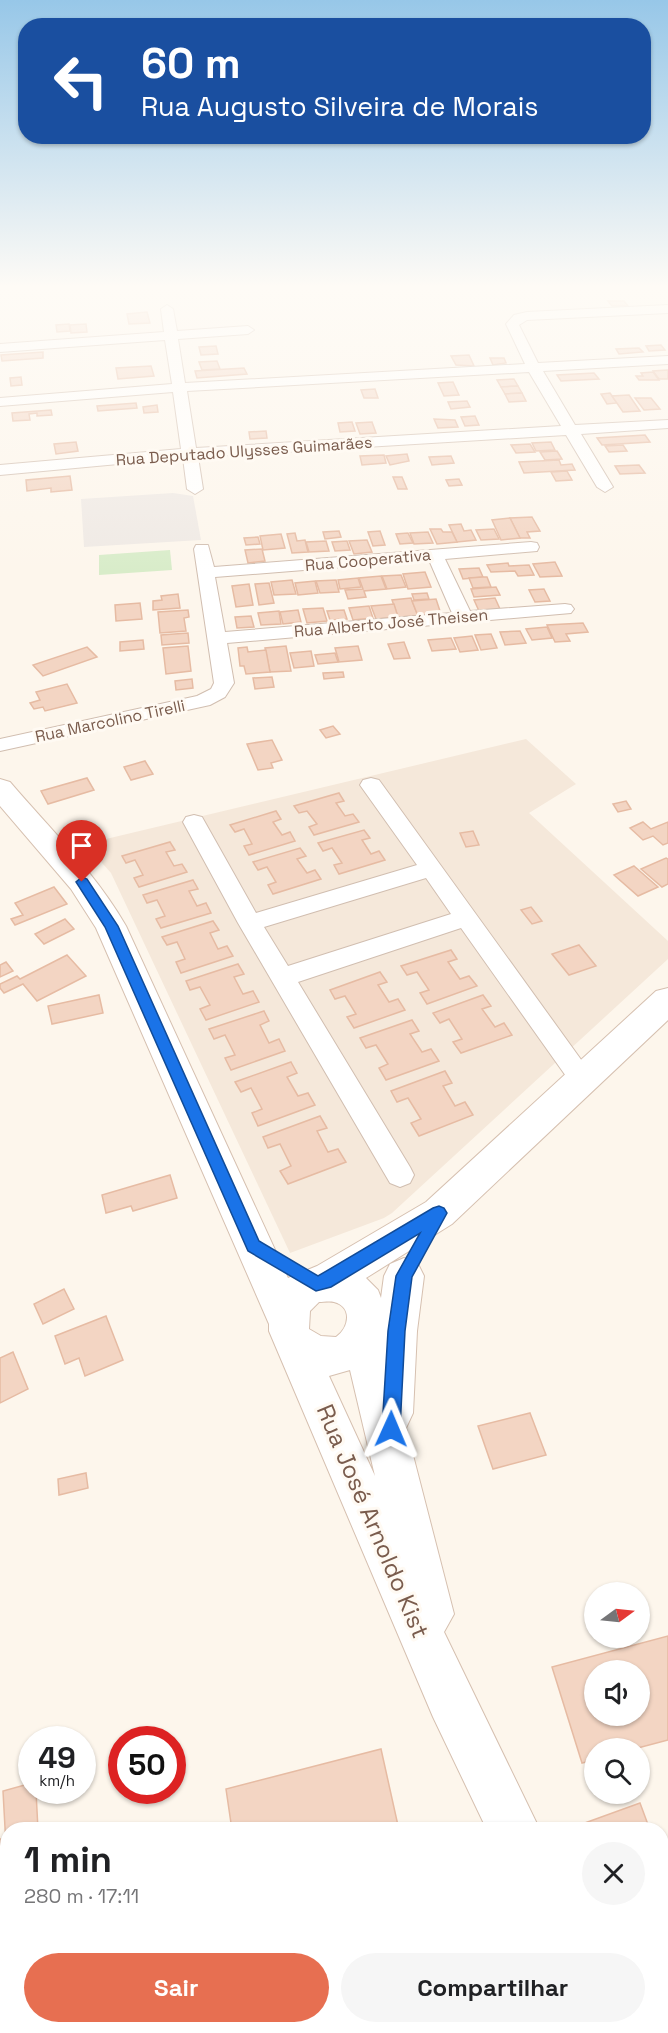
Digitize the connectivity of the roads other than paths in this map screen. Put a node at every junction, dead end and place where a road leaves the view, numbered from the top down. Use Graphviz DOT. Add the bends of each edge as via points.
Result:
graph roads {
  1 [pos="179,384"];
  2 [pos="238,384"];
  3 [pos="543,384"];
  4 [pos="180,387"];
  5 [pos="0,402"];
  6 [pos="668,424"];
  7 [pos="570,430"];
  8 [pos="188,453"];
  9 [pos="0,470"];
  10 [pos="605,487"];
  11 [pos="195,489"];
  12 [pos="531,547"];
  13 [pos="202,549"];
  14 [pos="435,555"];
  15 [pos="206,573"];
  16 [pos="565,609"];
  17 [pos="463,617"];
  18 [pos="216,638"];
  19 [pos="0,745"];
  20 [pos="371,786"];
  21 [pos="0,788"];
  22 [pos="194,822"];
  23 [pos="430,868"];
  24 [pos="464,918"];
  25 [pos="250,923"];
  26 [pos="283,977"];
  27 [pos="668,1000"];
  28 [pos="582,1079"];
  29 [pos="400,1174"];
  30 [pos="439,1213"];
  31 [pos="253,1246"];
  32 [pos="404,1276"];
  33 [pos="321,1283"];
  34 [pos="291,1330"];
  35 [pos="365,1332"];
  36 [pos="391,1451"];
  37 [pos="450,1700"];
  38 [pos="509,1822"];
  1 -- 4 [label="street"];
  2 -- 4 [label="street"];
  3 -- 7 [label="street"];
  4 -- 5 [label="street"];
  4 -- 8 [label="street"];
  6 -- 7 [label="street, Rua Deputado Ulysses Guimarães"];
  7 -- 8 [label="street, Rua Deputado Ulysses Guimarães"];
  7 -- 10 [label="street"];
  8 -- 9 [label="street, Rua Deputado Ulysses Guimarães"];
  8 -- 11 [label="street"];
  12 -- 14 [label="street, Rua Cooperativa"];
  13 -- 15 [label="street"];
  14 -- 15 [label="street, Rua Cooperativa"];
  14 -- 17 [label="street"];
  15 -- 18 [label="street"];
  16 -- 17 [label="street, Rua Alberto José Theisen"];
  17 -- 18 [label="street, Rua Alberto José Theisen"];
  18 -- 19 [label="street, Rua Marcolino Tirelli" via="224,683 218,693 203,701"];
  20 -- 23 [label="street"];
  21 -- 31 [label="main road, Rua José Arnoldo Kist" via="82,882 111,926"];
  22 -- 25 [label="street"];
  23 -- 24 [label="street"];
  23 -- 25 [label="street"];
  24 -- 26 [label="street"];
  24 -- 28 [label="street"];
  25 -- 26 [label="street"];
  26 -- 29 [label="street"];
  27 -- 28 [label="main road"];
  28 -- 30 [label="main road"];
  30 -- 32 [label="main road"];
  30 -- 33 [label="main road"];
  31 -- 33 [label="main road, Rua José Arnoldo Kist"];
  31 -- 34 [label="main road, Rua José Arnoldo Kist"];
  32 -- 35 [label="main road"];
  32 -- 36 [label="main road" via="392,1384"];
  33 -- 34 [label="main road" via="297,1296 290,1307"];
  33 -- 35 [label="main road, Rua José Arnoldo Kist" via="342,1285 363,1301 367,1314"];
  34 -- 35 [label="main road" via="304,1350 330,1357 349,1351"];
  34 -- 37 [label="main road, Rua José Arnoldo Kist"];
  35 -- 36 [label="main road, Rua José Arnoldo Kist"];
  36 -- 37 [label="main road, Rua José Arnoldo Kist"];
  37 -- 38 [label="main road, Rua José Arnoldo Kist"];
}
